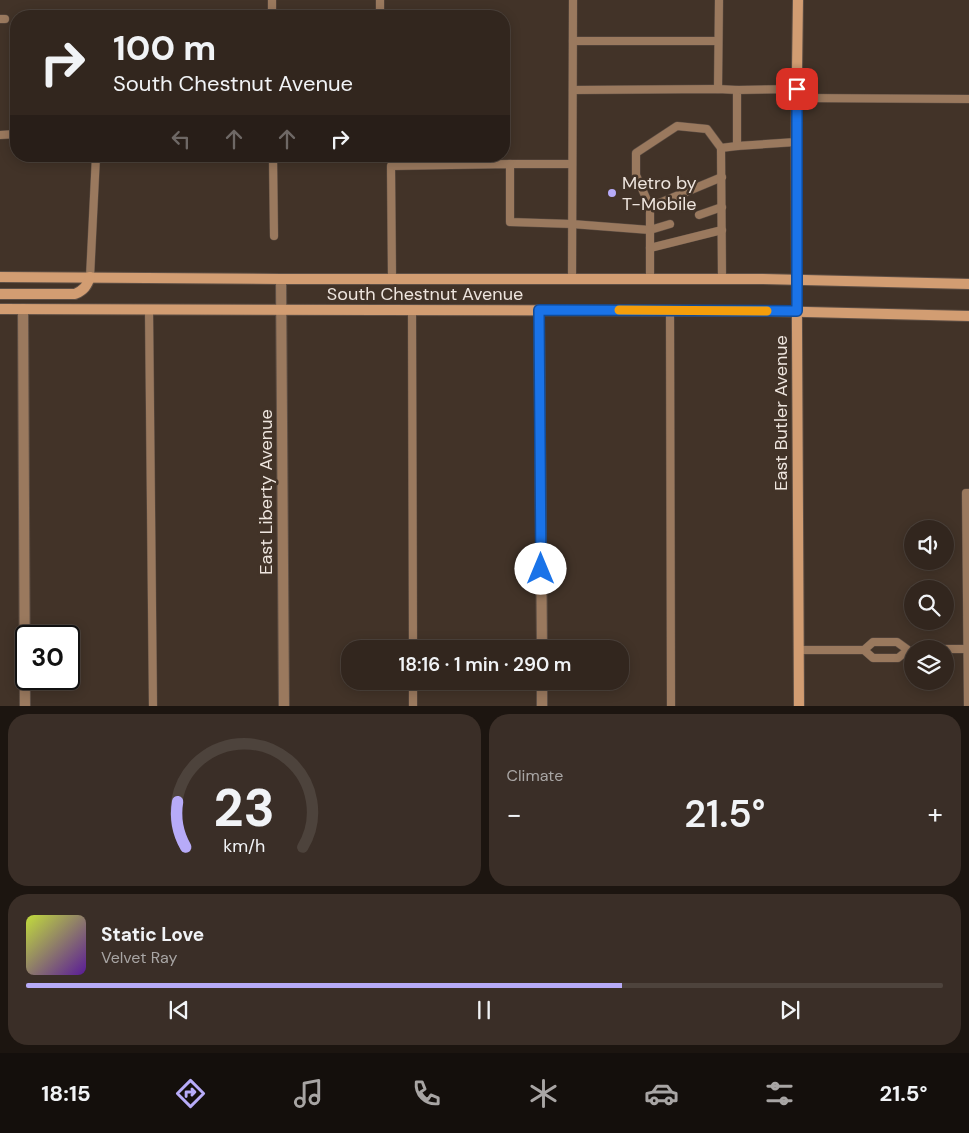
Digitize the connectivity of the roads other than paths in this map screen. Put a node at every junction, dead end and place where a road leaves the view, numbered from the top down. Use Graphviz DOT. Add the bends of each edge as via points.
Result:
graph roads {
  1 [pos="573,0"];
  2 [pos="719,0"];
  3 [pos="798,0"];
  4 [pos="573,41"];
  5 [pos="718,41"];
  6 [pos="718,89"];
  7 [pos="573,90"];
  8 [pos="737,90"];
  9 [pos="797,93"];
  10 [pos="969,99"];
  11 [pos="796,142"];
  12 [pos="737,146"];
  13 [pos="721,148"];
  14 [pos="96,162"];
  15 [pos="273,162"];
  16 [pos="390,162"];
  17 [pos="510,164"];
  18 [pos="572,164"];
  19 [pos="391,166"];
  20 [pos="722,178"];
  21 [pos="650,207"];
  22 [pos="722,207"];
  23 [pos="698,215"];
  24 [pos="572,224"];
  25 [pos="670,224"];
  26 [pos="650,230"];
  27 [pos="722,230"];
  28 [pos="274,236"];
  29 [pos="650,248"];
  30 [pos="0,277"];
  31 [pos="90,277"];
  32 [pos="392,278"];
  33 [pos="281,279"];
  34 [pos="722,279"];
  35 [pos="572,280"];
  36 [pos="650,280"];
  37 [pos="797,280"];
  38 [pos="969,284"];
  39 [pos="0,294"];
  40 [pos="0,309"];
  41 [pos="23,309"];
  42 [pos="149,309"];
  43 [pos="281,310"];
  44 [pos="412,310"];
  45 [pos="539,310"];
  46 [pos="670,310"];
  47 [pos="797,311"];
  48 [pos="969,316"];
  49 [pos="969,493"];
  50 [pos="968,578"];
  51 [pos="413,640"];
  52 [pos="542,640"];
  53 [pos="904,646"];
  54 [pos="954,649"];
  55 [pos="966,649"];
  56 [pos="798,650"];
  57 [pos="864,650"];
  58 [pos="904,654"];
  59 [pos="413,690"];
  60 [pos="542,690"];
  61 [pos="25,706"];
  62 [pos="153,706"];
  63 [pos="284,706"];
  64 [pos="413,706"];
  65 [pos="542,706"];
  66 [pos="671,706"];
  67 [pos="799,706"];
  68 [pos="968,706"];
  1 -- 4 [label="lane"];
  2 -- 5 [label="lane"];
  3 -- 9 [label="main road, East Butler Avenue"];
  4 -- 5 [label="lane"];
  4 -- 7 [label="lane"];
  5 -- 6 [label="lane"];
  6 -- 7 [label="lane"];
  6 -- 8 [label="lane"];
  7 -- 18 [label="lane"];
  8 -- 9 [label="lane"];
  8 -- 12 [label="lane"];
  9 -- 10 [label="lane"];
  9 -- 11 [label="main road, East Butler Avenue"];
  11 -- 12 [label="lane"];
  11 -- 37 [label="main road, East Butler Avenue"];
  12 -- 13 [label="lane"];
  13 -- 20 [label="lane"];
  13 -- 21 [label="lane" via="707,129 678,126 636,153 636,175"];
  14 -- 31 [label="lane"];
  15 -- 28 [label="lane"];
  16 -- 19 [label="lane"];
  17 -- 18 [label="lane"];
  17 -- 19 [label="lane"];
  17 -- 24 [label="lane" via="510,222"];
  18 -- 24 [label="lane"];
  19 -- 32 [label="lane"];
  20 -- 21 [label="lane"];
  20 -- 22 [label="lane"];
  21 -- 26 [label="lane"];
  22 -- 23 [label="lane"];
  22 -- 27 [label="lane"];
  24 -- 26 [label="lane"];
  24 -- 35 [label="lane"];
  25 -- 26 [label="lane"];
  26 -- 29 [label="lane"];
  27 -- 29 [label="lane"];
  27 -- 34 [label="lane"];
  29 -- 36 [label="lane"];
  30 -- 31 [label="main road, South Chestnut Avenue"];
  31 -- 33 [label="main road, South Chestnut Avenue"];
  31 -- 39 [label="main road" via="82,291 75,294"];
  32 -- 33 [label="main road, South Chestnut Avenue"];
  32 -- 35 [label="main road, South Chestnut Avenue"];
  33 -- 43 [label="street, East Liberty Avenue"];
  34 -- 36 [label="main road, South Chestnut Avenue"];
  34 -- 37 [label="main road, South Chestnut Avenue"];
  35 -- 36 [label="main road, South Chestnut Avenue"];
  37 -- 38 [label="main road, South Chestnut Avenue"];
  37 -- 47 [label="main road, East Butler Avenue"];
  40 -- 41 [label="main road, South Chestnut Avenue"];
  41 -- 42 [label="main road, South Chestnut Avenue"];
  41 -- 61 [label="street"];
  42 -- 43 [label="main road, South Chestnut Avenue"];
  42 -- 62 [label="lane"];
  43 -- 44 [label="main road, South Chestnut Avenue"];
  43 -- 63 [label="street, East Liberty Avenue"];
  44 -- 45 [label="main road, South Chestnut Avenue"];
  44 -- 51 [label="lane"];
  45 -- 46 [label="main road, South Chestnut Avenue"];
  45 -- 52 [label="street"];
  46 -- 47 [label="main road, South Chestnut Avenue"];
  46 -- 66 [label="lane"];
  47 -- 48 [label="main road, South Chestnut Avenue"];
  47 -- 56 [label="main road, East Butler Avenue"];
  49 -- 50 [label="lane" via="966,493"];
  50 -- 55 [label="lane"];
  53 -- 57 [label="lane" via="897,642 873,642"];
  54 -- 55 [label="lane"];
  55 -- 68 [label="lane"];
  56 -- 57 [label="lane"];
  56 -- 67 [label="main road, East Butler Avenue"];
  57 -- 58 [label="lane" via="873,658 898,658"];
  59 -- 64 [label="lane"];
  60 -- 65 [label="street"];
}
